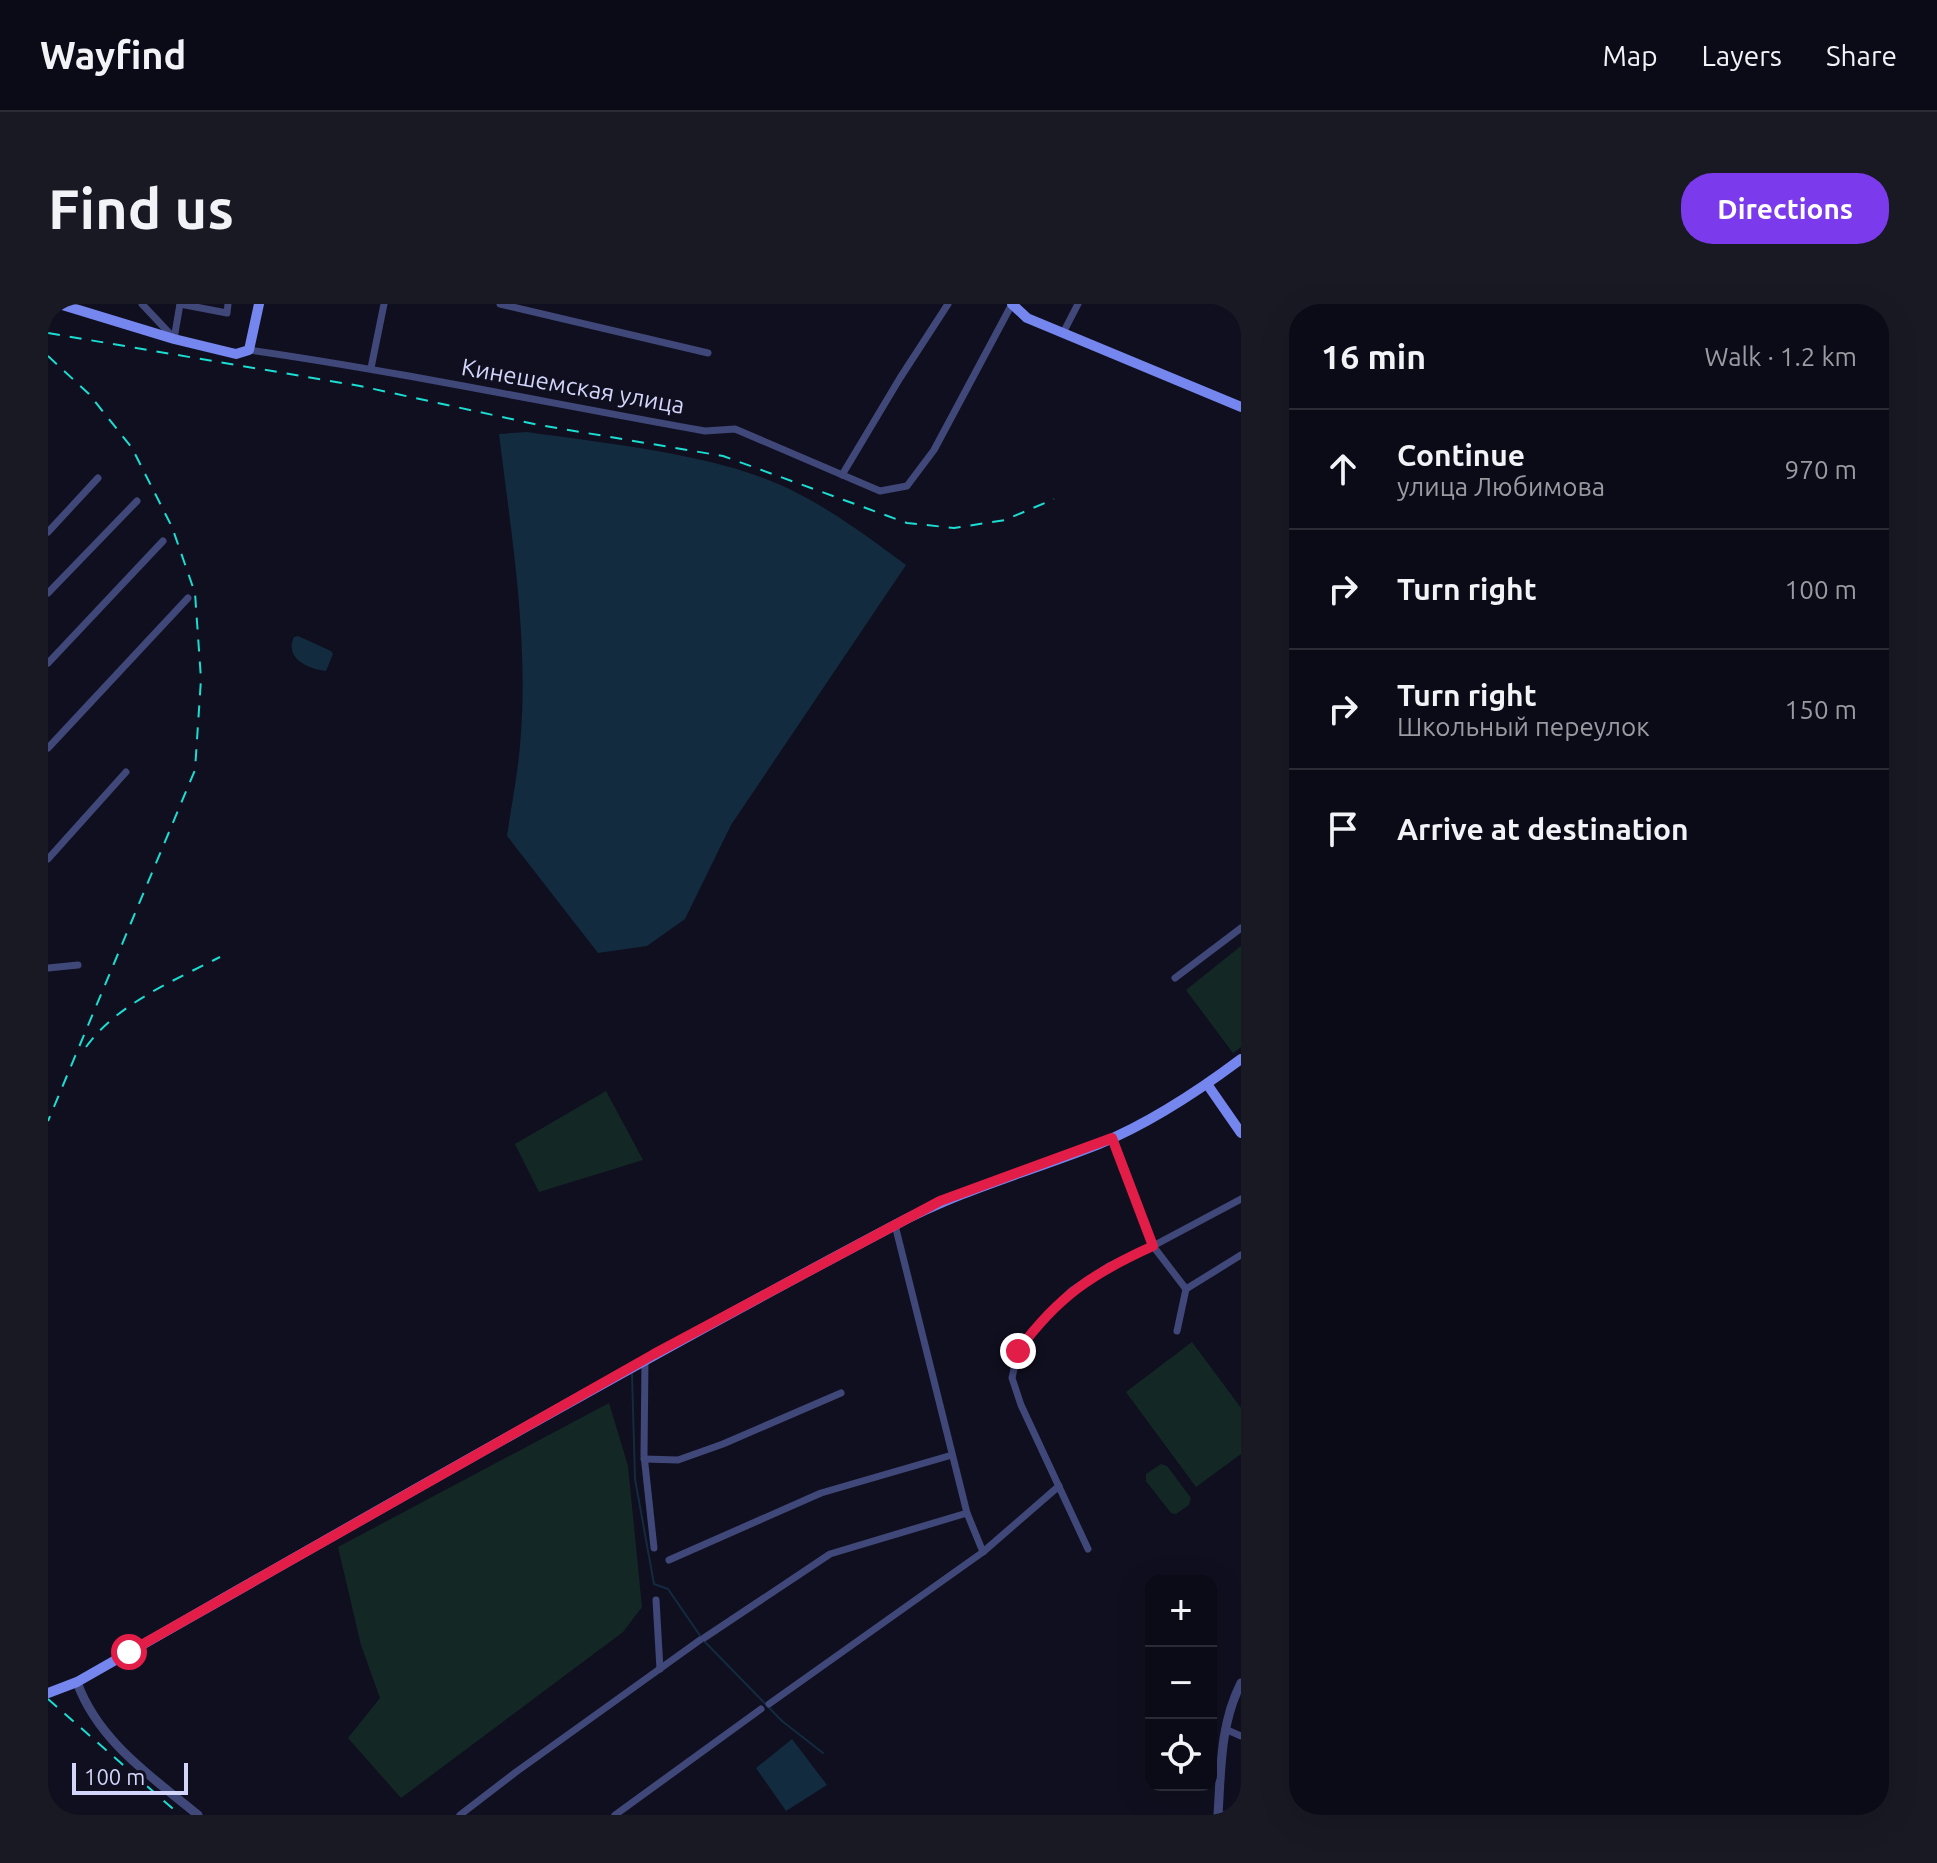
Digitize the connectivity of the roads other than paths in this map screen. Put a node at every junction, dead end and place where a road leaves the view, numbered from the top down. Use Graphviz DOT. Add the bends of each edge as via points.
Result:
graph roads {
  1 [pos="59,304"];
  2 [pos="142,304"];
  3 [pos="180,304"];
  4 [pos="228,304"];
  5 [pos="259,304"];
  6 [pos="384,304"];
  7 [pos="500,304"];
  8 [pos="948,304"];
  9 [pos="1012,304"];
  10 [pos="1078,304"];
  11 [pos="48,306"];
  12 [pos="1063,333"];
  13 [pos="174,339"];
  14 [pos="249,350"];
  15 [pos="708,353"];
  16 [pos="371,368"];
  17 [pos="1241,407"];
  18 [pos="842,475"];
  19 [pos="98,478"];
  20 [pos="137,501"];
  21 [pos="48,532"];
  22 [pos="163,541"];
  23 [pos="48,593"];
  24 [pos="188,598"];
  25 [pos="48,663"];
  26 [pos="48,748"];
  27 [pos="126,772"];
  28 [pos="48,859"];
  29 [pos="1241,928"];
  30 [pos="78,965"];
  31 [pos="48,968"];
  32 [pos="1175,978"];
  33 [pos="1241,1059"];
  34 [pos="1207,1084"];
  35 [pos="1241,1133"];
  36 [pos="1112,1138"];
  37 [pos="1241,1199"];
  38 [pos="895,1225"];
  39 [pos="1153,1246"];
  40 [pos="1241,1255"];
  41 [pos="1186,1289"];
  42 [pos="1177,1331"];
  43 [pos="636,1364"];
  44 [pos="841,1393"];
  45 [pos="952,1455"];
  46 [pos="644,1459"];
  47 [pos="1059,1486"];
  48 [pos="967,1513"];
  49 [pos="654,1548"];
  50 [pos="1088,1549"];
  51 [pos="983,1552"];
  52 [pos="669,1560"];
  53 [pos="656,1600"];
  54 [pos="660,1669"];
  55 [pos="77,1682"];
  56 [pos="1241,1683"];
  57 [pos="48,1693"];
  58 [pos="1224,1733"];
  59 [pos="1241,1736"];
  60 [pos="1241,1812"];
  61 [pos="198,1815"];
  62 [pos="460,1815"];
  63 [pos="615,1815"];
  64 [pos="1220,1815"];
  1 -- 11 [label="main road"];
  1 -- 13 [label="main road"];
  2 -- 13 [label="street"];
  3 -- 4 [label="street" via="227,313"];
  3 -- 13 [label="street"];
  5 -- 14 [label="main road"];
  6 -- 16 [label="street"];
  7 -- 15 [label="street"];
  8 -- 18 [label="street"];
  9 -- 12 [label="main road" via="1027,318"];
  9 -- 18 [label="street, Кинешемская улица" via="934,450 907,486 880,491"];
  10 -- 12 [label="street"];
  12 -- 17 [label="main road"];
  13 -- 14 [label="main road" via="236,354"];
  14 -- 16 [label="street, Кинешемская улица"];
  16 -- 18 [label="street, Кинешемская улица" via="705,431 735,429"];
  19 -- 21 [label="street"];
  20 -- 23 [label="street"];
  22 -- 25 [label="street"];
  24 -- 26 [label="street"];
  27 -- 28 [label="street"];
  29 -- 32 [label="street"];
  30 -- 31 [label="street"];
  33 -- 34 [label="main road"];
  34 -- 35 [label="main road"];
  34 -- 36 [label="main road"];
  36 -- 38 [label="main road" via="940,1201"];
  36 -- 39 [label="street"];
  37 -- 39 [label="street"];
  38 -- 43 [label="main road"];
  38 -- 45 [label="street"];
  39 -- 41 [label="street"];
  39 -- 47 [label="street" via="1071,1291 1018,1351 1012,1378"];
  40 -- 41 [label="street"];
  41 -- 42 [label="street"];
  43 -- 46 [label="street"];
  43 -- 55 [label="main road"];
  44 -- 46 [label="street" via="678,1460"];
  45 -- 48 [label="street"];
  45 -- 52 [label="street" via="821,1493"];
  46 -- 49 [label="street"];
  47 -- 50 [label="street"];
  47 -- 51 [label="street"];
  48 -- 51 [label="street"];
  48 -- 54 [label="street" via="830,1554"];
  51 -- 63 [label="street"];
  53 -- 54 [label="street"];
  54 -- 62 [label="street"];
  55 -- 57 [label="main road"];
  55 -- 61 [label="street" via="108,1736"];
  56 -- 58 [label="street"];
  58 -- 59 [label="street"];
  58 -- 64 [label="street"];
  60 -- 64 [label="street"];
}
